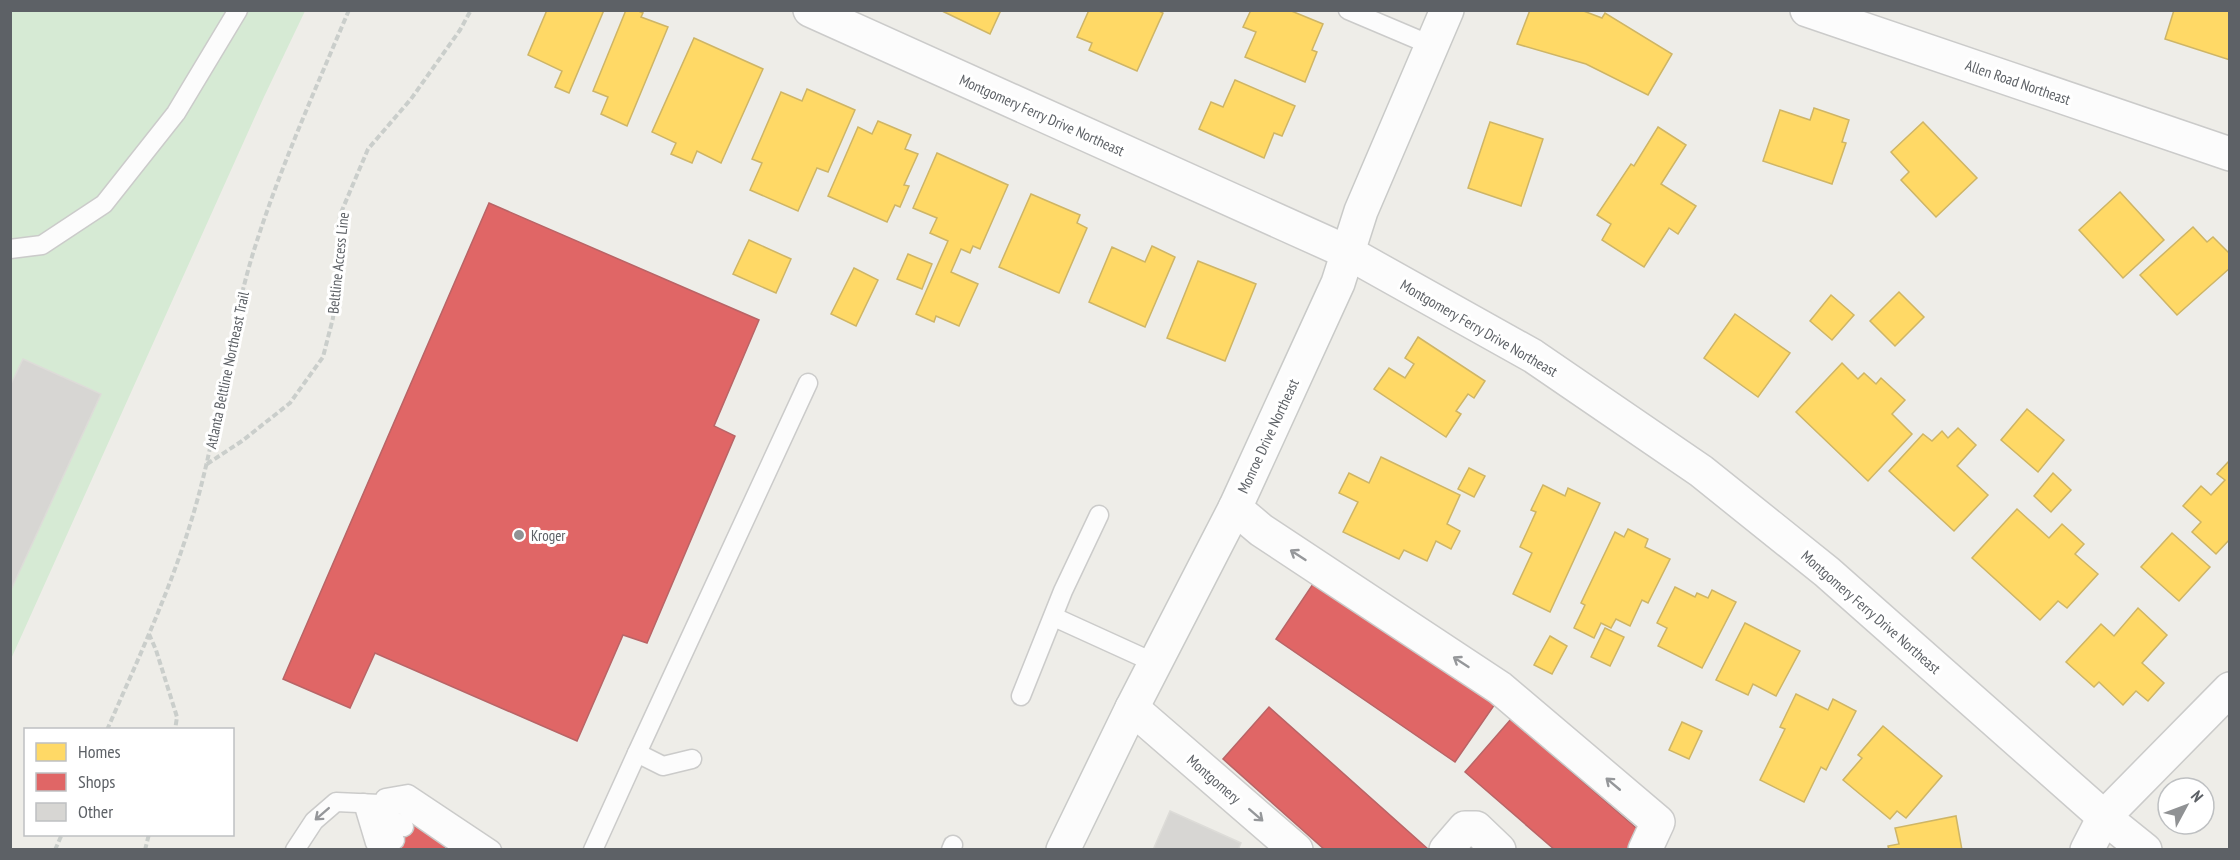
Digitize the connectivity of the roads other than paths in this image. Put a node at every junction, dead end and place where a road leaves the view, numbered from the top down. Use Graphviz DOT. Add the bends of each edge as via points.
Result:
graph roads {
  1 [pos="238,10"];
  2 [pos="1348,10"];
  3 [pos="1447,10"];
  4 [pos="1807,10"];
  5 [pos="825,13"];
  6 [pos="1433,46"];
  7 [pos="2229,154"];
  8 [pos="10,249"];
  9 [pos="1347,252"];
  10 [pos="808,383"];
  11 [pos="1235,508"];
  12 [pos="1099,515"];
  13 [pos="1054,617"];
  14 [pos="1155,663"];
  15 [pos="2229,689"];
  16 [pos="1020,696"];
  17 [pos="1132,708"];
  18 [pos="637,753"];
  19 [pos="692,759"];
  20 [pos="363,802"];
  21 [pos="2104,818"];
  22 [pos="1651,836"];
  23 [pos="394,839"];
  24 [pos="295,849"];
  25 [pos="467,849"];
  26 [pos="492,849"];
  27 [pos="593,849"];
  28 [pos="1063,849"];
  29 [pos="1296,849"];
  30 [pos="1446,849"];
  31 [pos="1499,849"];
  32 [pos="2087,849"];
  33 [pos="2145,849"];
  1 -- 8 [label="lane" via="176,113 104,204 42,245"];
  2 -- 6 [label="lane"];
  3 -- 6 [label="street, Monroe Drive Northeast"];
  4 -- 7 [label="street, Allen Road Northeast"];
  5 -- 9 [label="street, Montgomery Ferry Drive Northeast"];
  6 -- 9 [label="street, Monroe Drive Northeast"];
  9 -- 11 [label="street, Monroe Drive Northeast" via="1338,283"];
  9 -- 21 [label="street, Montgomery Ferry Drive Northeast" via="1533,356 1701,471 1827,572"];
  10 -- 18 [label="lane"];
  11 -- 14 [label="street, Monroe Drive Northeast"];
  22 -- 11 [label="street, one-way" via="1500,688 1261,530"];
  12 -- 13 [label="lane"];
  13 -- 14 [label="lane"];
  13 -- 16 [label="lane"];
  14 -- 17 [label="street, Monroe Drive Northeast"];
  15 -- 21 [label="street"];
  17 -- 28 [label="street, Monroe Drive Northeast"];
  17 -- 29 [label="street, Montgomery, one-way"];
  18 -- 19 [label="lane" via="663,766"];
  18 -- 27 [label="lane"];
  20 -- 23 [label="lane" via="384,832"];
  20 -- 24 [label="lane, one-way" via="336,802 314,821"];
  20 -- 25 [label="lane" via="402,806"];
  20 -- 26 [label="lane" via="408,794"];
  21 -- 32 [label="street"];
  21 -- 33 [label="street, Montgomery Ferry Drive Northeast"];
  30 -- 31 [label="street" via="1465,828 1476,828"];
}
